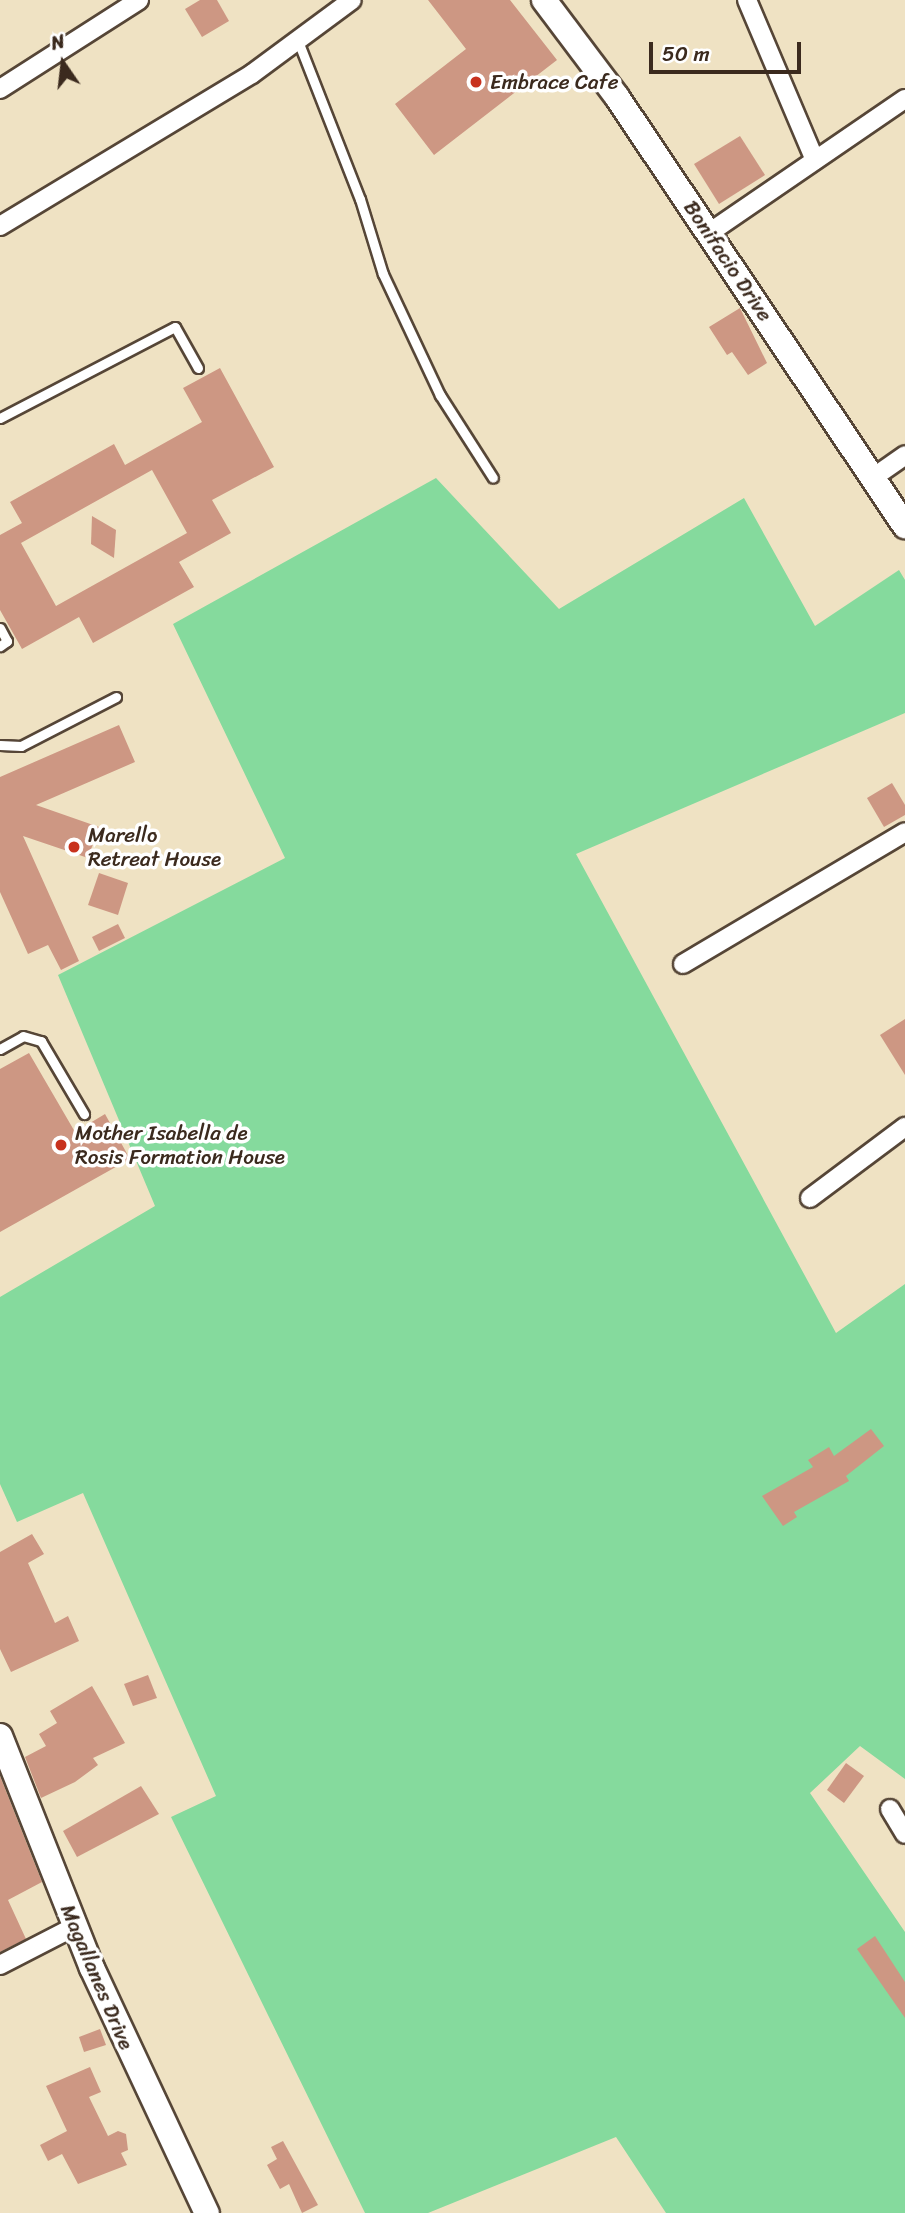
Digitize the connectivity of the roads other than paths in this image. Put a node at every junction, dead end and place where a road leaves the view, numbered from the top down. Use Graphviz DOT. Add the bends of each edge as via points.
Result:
graph roads {
  1 [pos="139,0"];
  2 [pos="352,0"];
  3 [pos="544,0"];
  4 [pos="747,0"];
  5 [pos="298,41"];
  6 [pos="0,89"];
  7 [pos="905,99"];
  8 [pos="815,160"];
  9 [pos="0,226"];
  10 [pos="709,233"];
  11 [pos="198,368"];
  12 [pos="0,418"];
  13 [pos="905,455"];
  14 [pos="874,477"];
  15 [pos="493,478"];
  16 [pos="905,526"];
  17 [pos="0,628"];
  18 [pos="0,646"];
  19 [pos="116,697"];
  20 [pos="0,745"];
  21 [pos="905,832"];
  22 [pos="683,964"];
  23 [pos="0,1049"];
  24 [pos="84,1114"];
  25 [pos="905,1127"];
  26 [pos="810,1198"];
  27 [pos="0,1736"];
  28 [pos="891,1810"];
  29 [pos="905,1834"];
  30 [pos="74,1927"];
  31 [pos="0,1965"];
  32 [pos="207,2213"];
  1 -- 6 [label="street"];
  2 -- 5 [label="street"];
  3 -- 10 [label="street, Bonifacio Drive" via="617,97"];
  4 -- 8 [label="street"];
  5 -- 9 [label="street" via="252,74"];
  5 -- 15 [label="lane" via="360,199 383,274 440,395"];
  7 -- 8 [label="street"];
  8 -- 10 [label="street"];
  10 -- 14 [label="street, Bonifacio Drive"];
  11 -- 12 [label="lane" via="175,327"];
  13 -- 14 [label="street"];
  14 -- 16 [label="street, Bonifacio Drive"];
  17 -- 18 [label="lane" via="7,641"];
  19 -- 20 [label="lane" via="21,747"];
  21 -- 22 [label="street"];
  23 -- 24 [label="lane" via="23,1036 41,1041"];
  25 -- 26 [label="street"];
  27 -- 30 [label="street, Magallanes Drive"];
  28 -- 29 [label="street"];
  30 -- 31 [label="street"];
  30 -- 32 [label="street, Magallanes Drive"];
}
